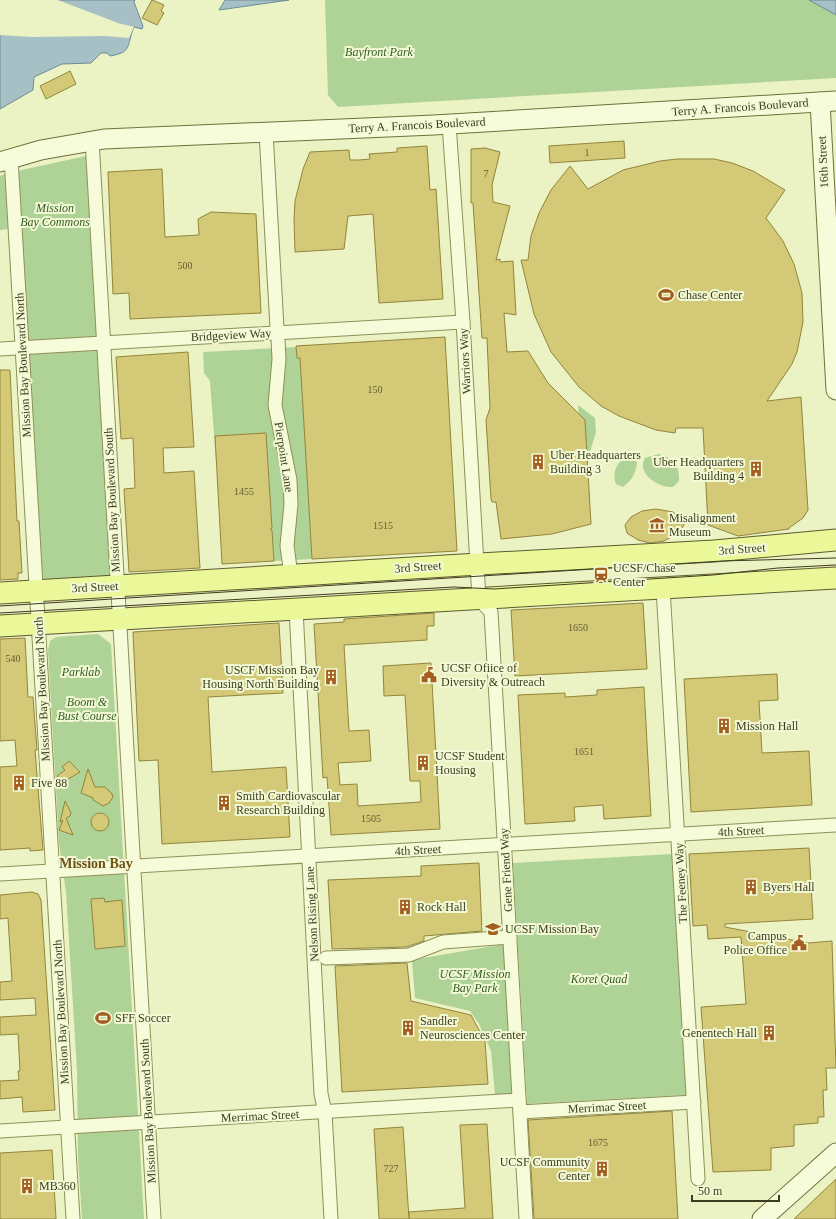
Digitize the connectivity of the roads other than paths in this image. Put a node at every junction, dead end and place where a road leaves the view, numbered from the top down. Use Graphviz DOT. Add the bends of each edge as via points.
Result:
graph roads {
  1 [pos="828,101"];
  2 [pos="449,124"];
  3 [pos="266,132"];
  4 [pos="92,140"];
  5 [pos="5,160"];
  6 [pos="463,322"];
  7 [pos="103,343"];
  8 [pos="22,348"];
  9 [pos="0,349"];
  10 [pos="836,390"];
  11 [pos="836,540"];
  12 [pos="477,565"];
  13 [pos="291,575"];
  14 [pos="836,578"];
  15 [pos="117,586"];
  16 [pos="663,588"];
  17 [pos="36,591"];
  18 [pos="0,593"];
  19 [pos="479,599"];
  20 [pos="296,609"];
  21 [pos="119,619"];
  22 [pos="38,624"];
  23 [pos="0,626"];
  24 [pos="836,825"];
  25 [pos="678,834"];
  26 [pos="505,845"];
  27 [pos="309,856"];
  28 [pos="134,866"];
  29 [pos="52,871"];
  30 [pos="0,874"];
  31 [pos="510,937"];
  32 [pos="326,958"];
  33 [pos="694,1102"];
  34 [pos="520,1106"];
  35 [pos="325,1112"];
  36 [pos="148,1122"];
  37 [pos="67,1127"];
  38 [pos="0,1131"];
  39 [pos="836,1153"];
  40 [pos="698,1179"];
  41 [pos="72,1219"];
  42 [pos="154,1219"];
  43 [pos="331,1219"];
  44 [pos="526,1219"];
  45 [pos="762,1219"];
  1 -- 2 [label="street, Terry A. Francois Boulevard"];
  1 -- 10 [label="street, 16th Street"];
  2 -- 3 [label="street, Terry A. Francois Boulevard"];
  2 -- 6 [label="street, Warriors Way"];
  3 -- 4 [label="street, Terry A. Francois Boulevard"];
  3 -- 13 [label="street, Pierpoint Lane" via="279,359 275,405 290,480 291,504 287,546"];
  4 -- 5 [label="street, Terry A. Francois Boulevard"];
  4 -- 7 [label="street, Mission Bay Boulevard South"];
  5 -- 8 [label="street, Mission Bay Boulevard North"];
  6 -- 7 [label="street, Bridgeview Way"];
  6 -- 12 [label="street, Warriors Way"];
  7 -- 8 [label="street, Bridgeview Way"];
  7 -- 15 [label="street, Mission Bay Boulevard South"];
  8 -- 9 [label="street, Bridgeview Way"];
  8 -- 17 [label="street, Mission Bay Boulevard North"];
  11 -- 12 [label="main road, 3rd Street" via="714,551"];
  12 -- 13 [label="main road, 3rd Street"];
  12 -- 19 [label="street, Warriors Way"];
  13 -- 15 [label="main road, 3rd Street"];
  14 -- 16 [label="main road"];
  15 -- 17 [label="main road, 3rd Street"];
  15 -- 21 [label="street, Mission Bay Boulevard South"];
  16 -- 19 [label="main road"];
  16 -- 25 [label="street, The Feeney Way"];
  17 -- 18 [label="main road, 3rd Street"];
  17 -- 22 [label="street, Mission Bay Boulevard North"];
  19 -- 20 [label="main road"];
  19 -- 26 [label="street, Gene Friend Way" via="491,612"];
  20 -- 21 [label="main road"];
  20 -- 27 [label="street, Nelson Rising Lane"];
  21 -- 22 [label="main road"];
  21 -- 28 [label="street, Mission Bay Boulevard South"];
  22 -- 23 [label="main road"];
  22 -- 29 [label="street, Mission Bay Boulevard North"];
  24 -- 25 [label="street, 4th Street"];
  25 -- 26 [label="street, 4th Street"];
  25 -- 33 [label="street, The Feeney Way"];
  26 -- 27 [label="street, 4th Street"];
  26 -- 31 [label="street, Gene Friend Way"];
  27 -- 28 [label="street, 4th Street"];
  27 -- 35 [label="street, Nelson Rising Lane"];
  28 -- 29 [label="street, 4th Street"];
  28 -- 36 [label="street, Mission Bay Boulevard South"];
  29 -- 30 [label="street, 4th Street"];
  29 -- 37 [label="street, Mission Bay Boulevard North"];
  31 -- 32 [label="street" via="443,942 409,955"];
  31 -- 34 [label="street, Gene Friend Way"];
  33 -- 34 [label="street, Merrimac Street"];
  33 -- 40 [label="street, The Feeney Way"];
  34 -- 35 [label="street, Merrimac Street"];
  34 -- 44 [label="street, Gene Friend Way"];
  35 -- 36 [label="street, Merrimac Street"];
  35 -- 43 [label="street, Nelson Rising Lane"];
  36 -- 37 [label="street, Merrimac Street"];
  36 -- 42 [label="street, Mission Bay Boulevard South"];
  37 -- 38 [label="street, Merrimac Street"];
  37 -- 41 [label="street, Mission Bay Boulevard North"];
  39 -- 45 [label="street"];
}
